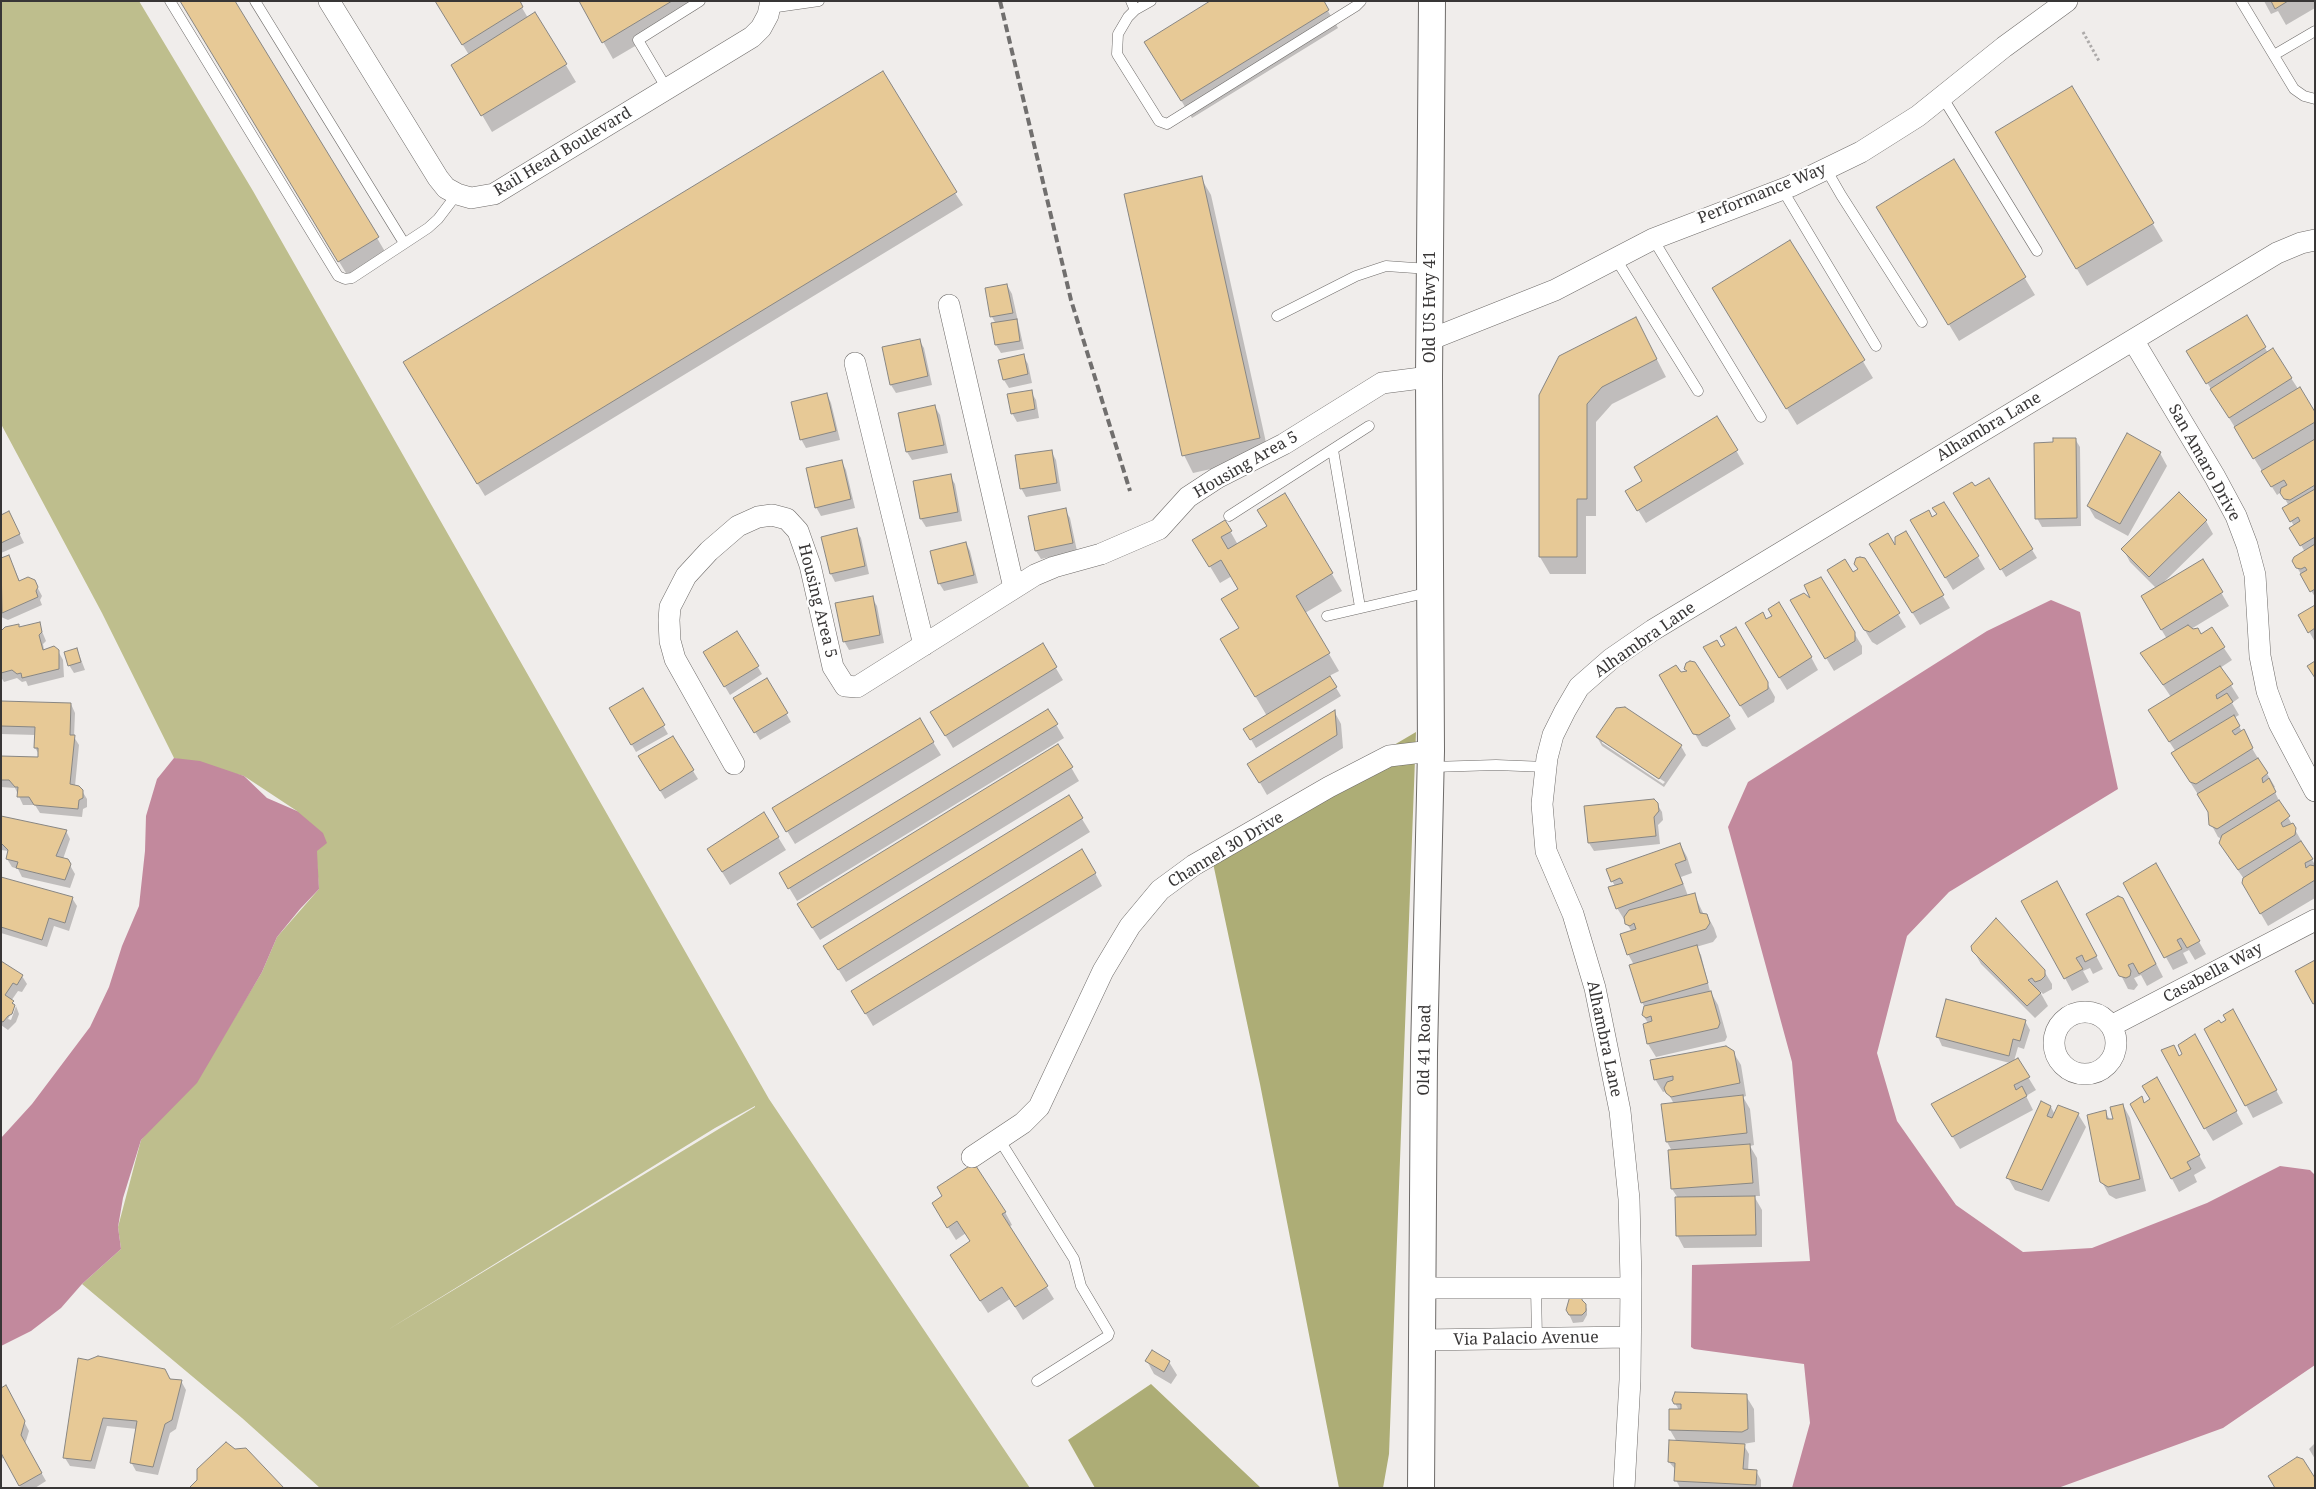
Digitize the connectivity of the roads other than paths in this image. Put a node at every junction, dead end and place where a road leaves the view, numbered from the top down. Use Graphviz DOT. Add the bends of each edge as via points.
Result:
graph roads {
  1 [pos="170,1"];
  2 [pos="255,1"];
  3 [pos="329,1"];
  4 [pos="700,1"];
  5 [pos="819,1"];
  6 [pos="1151,1"];
  7 [pos="1361,1"];
  8 [pos="1432,1"];
  9 [pos="2067,1"];
  10 [pos="2241,1"];
  11 [pos="770,4"];
  12 [pos="1133,6"];
  13 [pos="2315,31"];
  14 [pos="2274,55"];
  15 [pos="667,89"];
  16 [pos="1943,98"];
  17 [pos="2315,99"];
  18 [pos="1826,169"];
  19 [pos="1782,189"];
  20 [pos="456,194"];
  21 [pos="1653,239"];
  22 [pos="2315,240"];
  23 [pos="404,243"];
  24 [pos="2037,251"];
  25 [pos="1616,258"];
  26 [pos="1430,269"];
  27 [pos="949,305"];
  28 [pos="1277,316"];
  29 [pos="1922,322"];
  30 [pos="1429,340"];
  31 [pos="2133,340"];
  32 [pos="1876,346"];
  33 [pos="855,363"];
  34 [pos="1429,377"];
  35 [pos="1698,391"];
  36 [pos="1761,417"];
  37 [pos="1369,426"];
  38 [pos="1333,450"];
  39 [pos="1229,516"];
  40 [pos="1014,588"];
  41 [pos="1431,602"];
  42 [pos="1360,607"];
  43 [pos="1327,616"];
  44 [pos="924,645"];
  45 [pos="1431,759"];
  46 [pos="734,764"];
  47 [pos="1546,767"];
  48 [pos="2315,791"];
  49 [pos="2315,920"];
  50 [pos="2111,1026"];
  51 [pos="999,1139"];
  52 [pos="972,1157"];
  53 [pos="1423,1288"];
  54 [pos="1536,1288"];
  55 [pos="1631,1288"];
  56 [pos="1630,1338"];
  57 [pos="1537,1339"];
  58 [pos="1422,1340"];
  59 [pos="1036,1381"];
  60 [pos="1421,1488"];
  61 [pos="1624,1488"];
  1 -- 23 [label="lane" via="338,276 352,278"];
  2 -- 23 [label="lane"];
  3 -- 20 [label="street" via="438,178"];
  4 -- 15 [label="lane" via="638,40"];
  5 -- 11 [label="lane"];
  6 -- 12 [label="lane"];
  7 -- 12 [label="lane" via="1167,124 1159,122 1117,54 1118,34"];
  8 -- 26 [label="street, Old US Hwy 41"];
  9 -- 16 [label="street, Performance Way" via="2004,47"];
  10 -- 14 [label="lane"];
  11 -- 15 [label="street, Rail Head Boulevard" via="761,28 752,37"];
  13 -- 14 [label="lane"];
  14 -- 17 [label="lane" via="2294,88"];
  15 -- 20 [label="street, Rail Head Boulevard" via="494,194 471,198"];
  16 -- 18 [label="street, Performance Way" via="1890,135"];
  16 -- 24 [label="lane"];
  18 -- 19 [label="street, Performance Way"];
  18 -- 29 [label="lane"];
  19 -- 21 [label="street, Performance Way"];
  19 -- 32 [label="lane"];
  20 -- 23 [label="lane" via="438,220"];
  21 -- 25 [label="street, Performance Way"];
  21 -- 36 [label="lane"];
  22 -- 31 [label="street, Alhambra Lane" via="2277,253"];
  25 -- 30 [label="street, Performance Way" via="1555,290"];
  25 -- 35 [label="lane"];
  26 -- 28 [label="lane" via="1386,266 1356,276"];
  26 -- 30 [label="street, Old US Hwy 41"];
  27 -- 40 [label="street"];
  30 -- 34 [label="street, Old US Hwy 41"];
  31 -- 47 [label="street, Alhambra Lane" via="1653,630 1611,659 1579,687 1553,735"];
  31 -- 48 [label="street, San Amaro Drive" via="2236,516 2255,575 2260,656 2267,691 2279,724"];
  33 -- 44 [label="street"];
  34 -- 40 [label="street, Housing Area 5" via="1382,383 1284,444 1217,478 1188,497 1159,529 1101,554 1054,567"];
  34 -- 41 [label="street, Old US Hwy 41"];
  37 -- 38 [label="lane"];
  38 -- 39 [label="lane"];
  38 -- 42 [label="lane"];
  40 -- 44 [label="street, Housing Area 5"];
  41 -- 42 [label="lane"];
  41 -- 45 [label="street, Old 41 Road"];
  42 -- 43 [label="lane"];
  44 -- 46 [label="street, Housing Area 5" via="857,687 845,686 833,667 810,565 798,530 787,519 772,515 738,526 686,576 670,607 669,620 675,659"];
  45 -- 47 [label="lane"];
  45 -- 51 [label="street, Channel 30 Drive" via="1389,756 1194,865 1160,890 1130,926 1103,971 1039,1107"];
  45 -- 53 [label="street, Old 41 Road" via="1424,1053"];
  47 -- 55 [label="street, Alhambra Lane" via="1542,804 1546,851 1573,914 1595,988 1620,1111 1629,1200"];
  49 -- 50 [label="street, Casabella Way"];
  51 -- 52 [label="street, Channel 30 Drive"];
  51 -- 59 [label="lane" via="1074,1259 1081,1286 1109,1334"];
  53 -- 54 [label="street"];
  53 -- 58 [label="street, Old 41 Road"];
  54 -- 55 [label="street"];
  54 -- 57 [label="lane"];
  55 -- 56 [label="street, Alhambra Lane"];
  56 -- 57 [label="street, Via Palacio Avenue"];
  56 -- 61 [label="street, Alhambra Lane"];
  57 -- 58 [label="street, Via Palacio Avenue"];
  58 -- 60 [label="street, Old 41 Road"];
}
